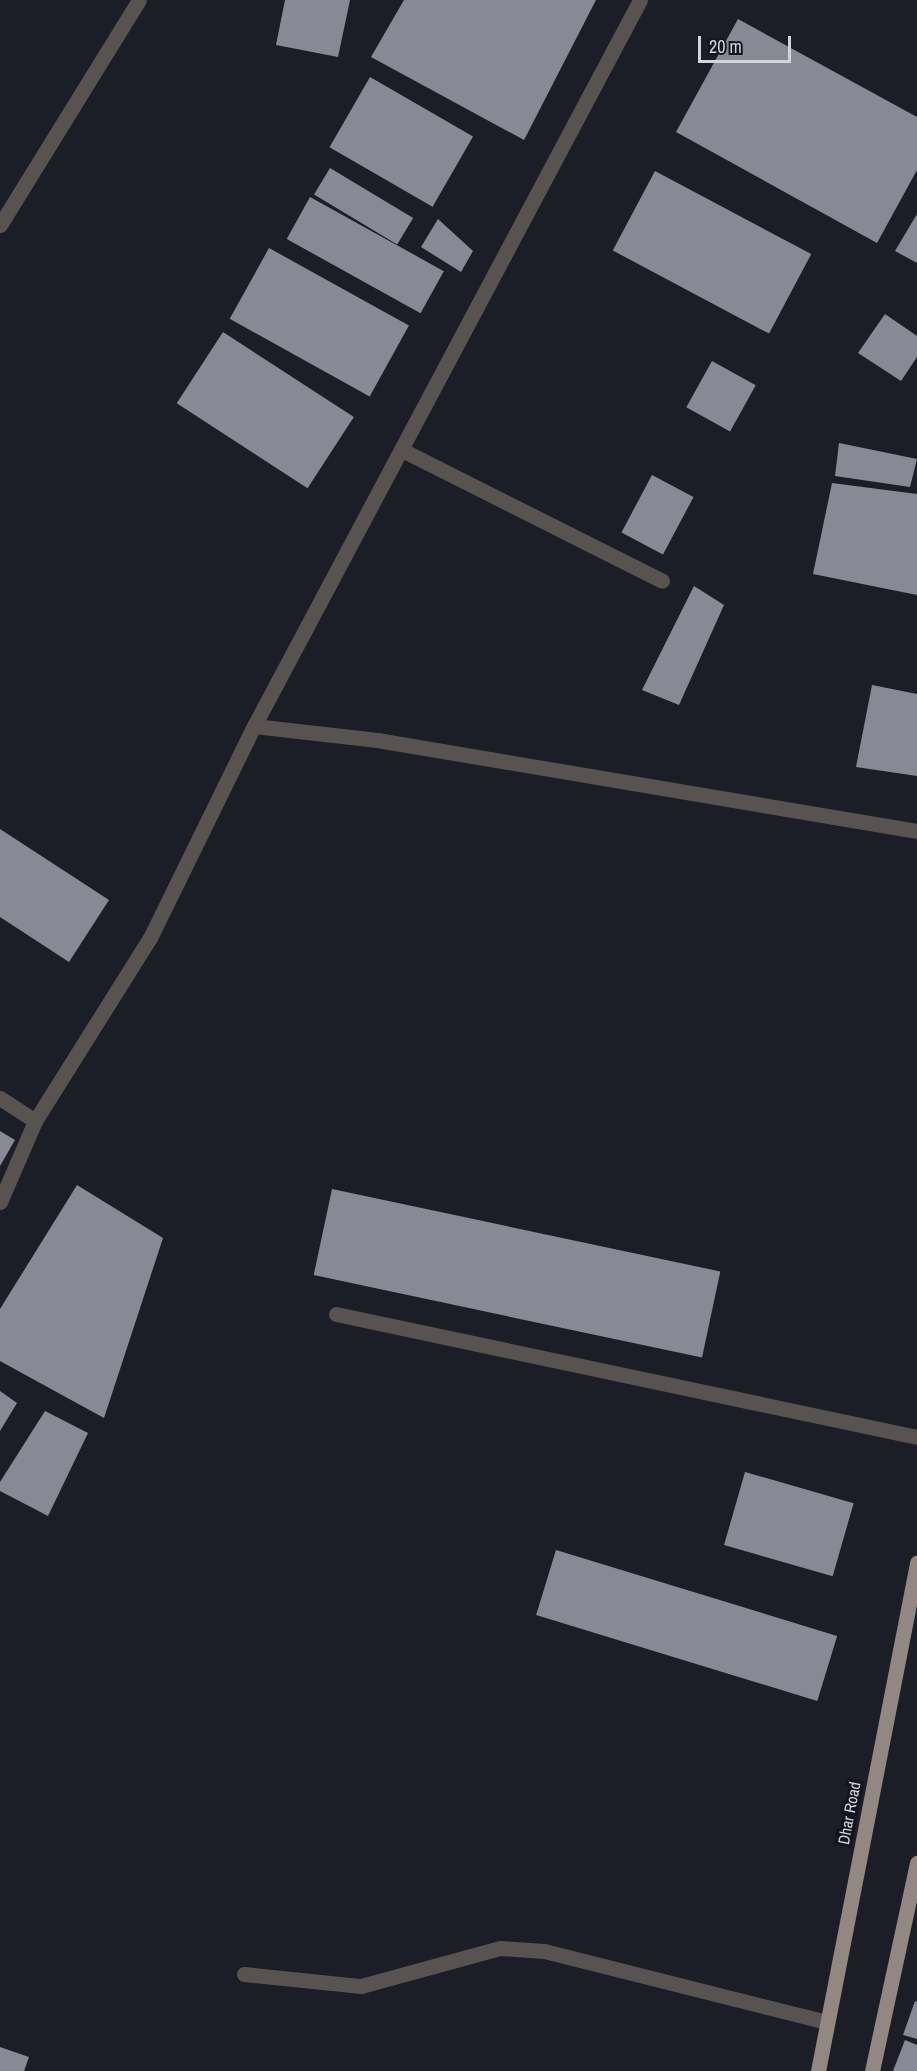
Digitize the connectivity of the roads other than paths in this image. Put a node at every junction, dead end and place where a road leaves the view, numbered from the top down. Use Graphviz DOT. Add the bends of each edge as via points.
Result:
graph roads {
  1 [pos="139,0"];
  2 [pos="640,0"];
  3 [pos="0,225"];
  4 [pos="402,450"];
  5 [pos="662,581"];
  6 [pos="254,726"];
  7 [pos="917,831"];
  8 [pos="0,1098"];
  9 [pos="35,1121"];
  10 [pos="0,1202"];
  11 [pos="336,1314"];
  12 [pos="917,1437"];
  13 [pos="917,1563"];
  14 [pos="917,1863"];
  15 [pos="244,1974"];
  16 [pos="826,2022"];
  17 [pos="818,2071"];
  18 [pos="872,2071"];
  1 -- 3 [label="street"];
  2 -- 4 [label="street"];
  4 -- 5 [label="street"];
  4 -- 6 [label="street"];
  6 -- 7 [label="street" via="389,742"];
  6 -- 9 [label="street" via="150,938"];
  8 -- 9 [label="street"];
  9 -- 10 [label="street"];
  11 -- 12 [label="street"];
  13 -- 16 [label="main road, Dhar Road"];
  14 -- 18 [label="main road"];
  15 -- 16 [label="street" via="361,1986 500,1948 544,1951"];
  16 -- 17 [label="main road, Dhar Road"];
}
